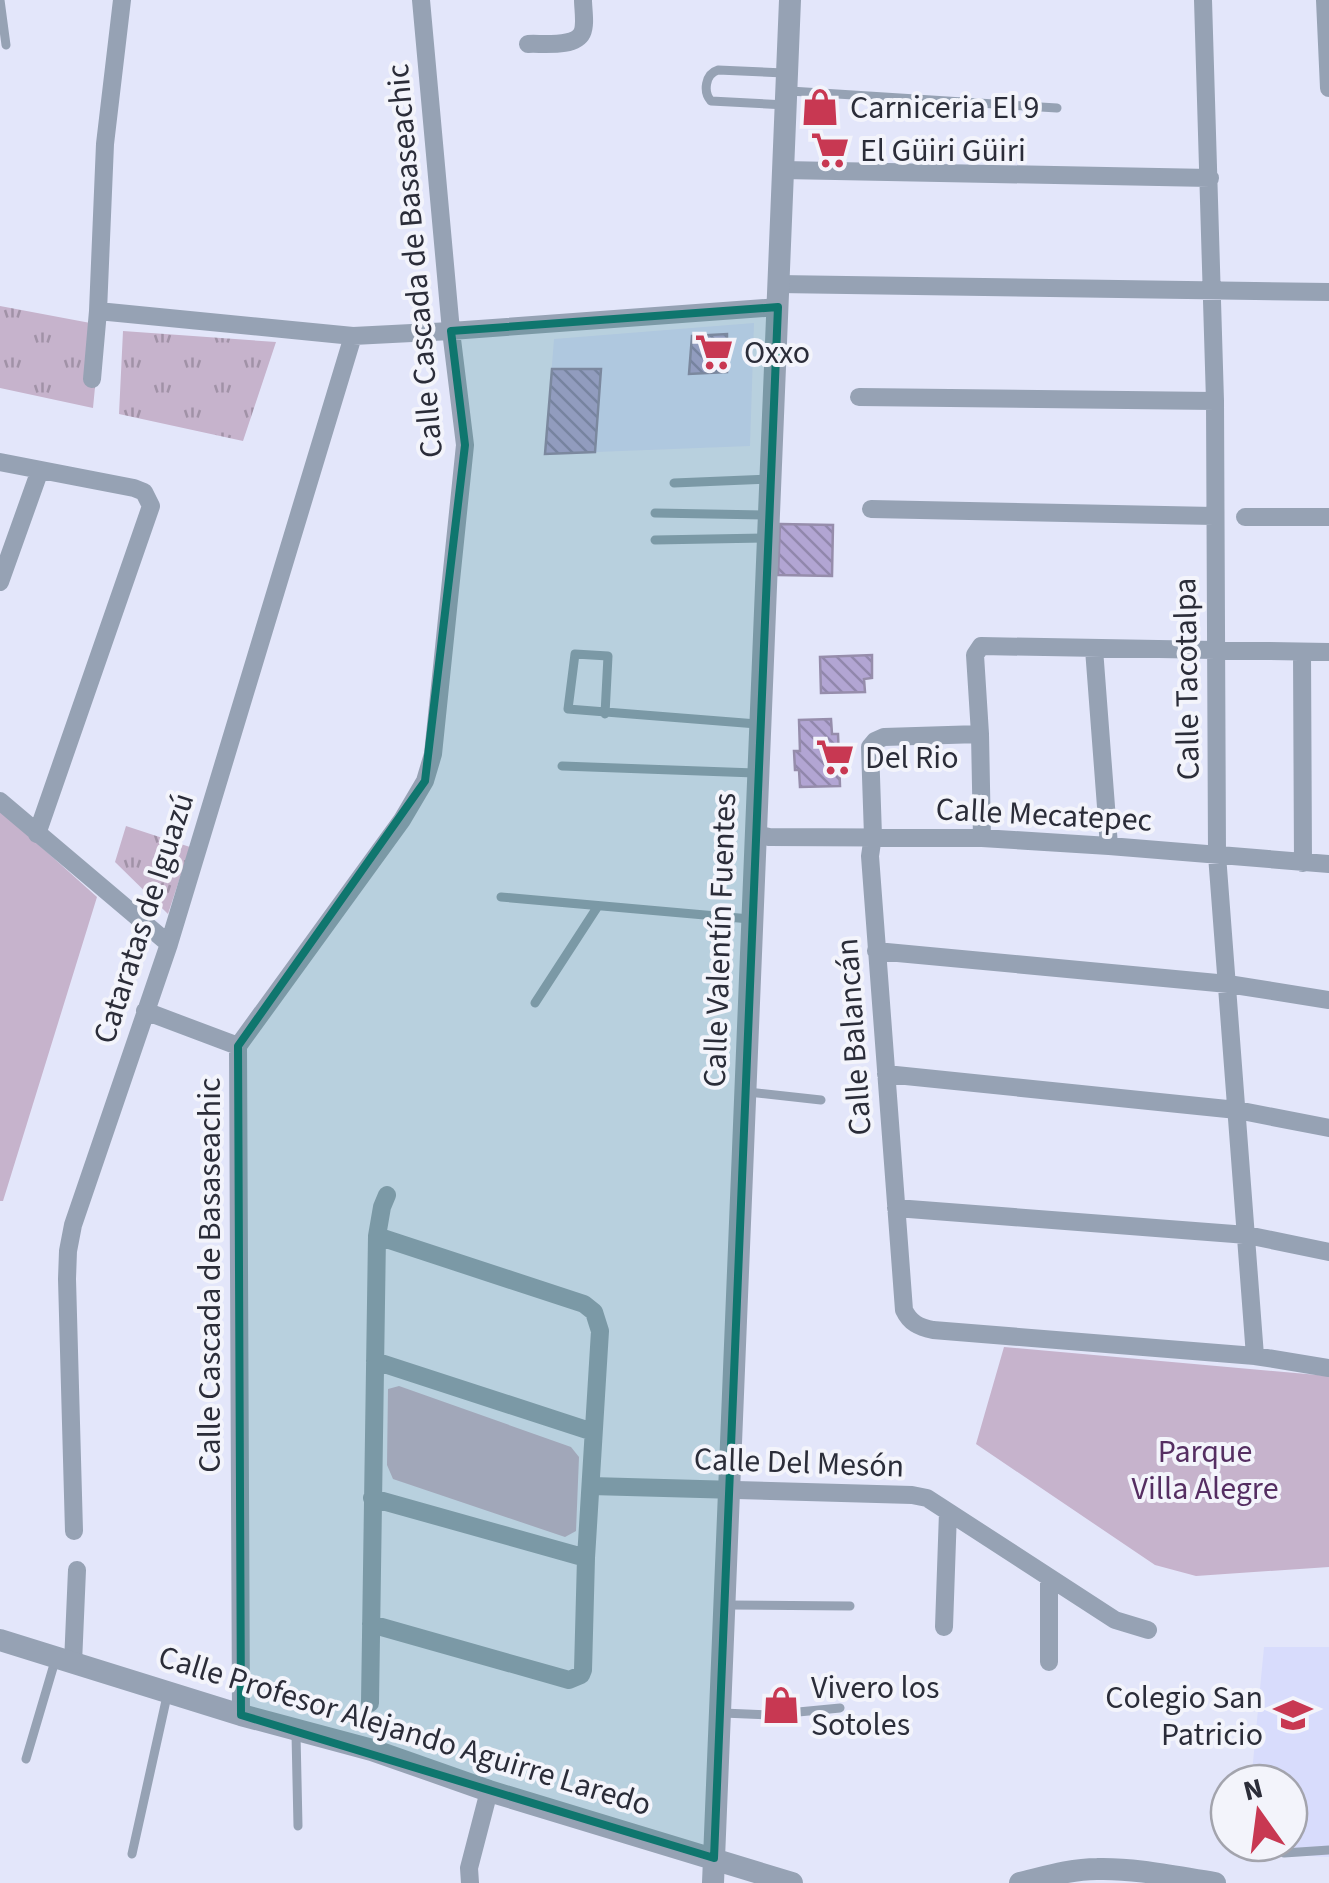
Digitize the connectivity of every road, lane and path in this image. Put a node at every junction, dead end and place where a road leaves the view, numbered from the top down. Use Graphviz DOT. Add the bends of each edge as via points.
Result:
graph roads {
  1 [pos="0,0"];
  2 [pos="122,0"];
  3 [pos="421,0"];
  4 [pos="582,0"];
  5 [pos="790,0"];
  6 [pos="1203,0"];
  7 [pos="1325,0"];
  8 [pos="528,44"];
  9 [pos="6,45"];
  10 [pos="1329,88"];
  11 [pos="786,89"];
  12 [pos="1056,108"];
  13 [pos="783,170"];
  14 [pos="1210,178"];
  15 [pos="1213,291"];
  16 [pos="1329,292"];
  17 [pos="778,295"];
  18 [pos="98,311"];
  19 [pos="451,331"];
  20 [pos="353,336"];
  21 [pos="92,380"];
  22 [pos="859,397"];
  23 [pos="1215,401"];
  24 [pos="0,462"];
  25 [pos="40,470"];
  26 [pos="770,479"];
  27 [pos="674,482"];
  28 [pos="871,510"];
  29 [pos="656,513"];
  30 [pos="1214,516"];
  31 [pos="1245,517"];
  32 [pos="1329,517"];
  33 [pos="768,527"];
  34 [pos="655,540"];
  35 [pos="0,582"];
  36 [pos="1094,649"];
  37 [pos="1216,651"];
  38 [pos="1302,652"];
  39 [pos="1329,652"];
  40 [pos="604,714"];
  41 [pos="760,724"];
  42 [pos="980,734"];
  43 [pos="562,766"];
  44 [pos="758,774"];
  45 [pos="0,800"];
  46 [pos="38,834"];
  47 [pos="756,834"];
  48 [pos="873,836"];
  49 [pos="982,838"];
  50 [pos="1109,846"];
  51 [pos="1217,855"];
  52 [pos="1303,863"];
  53 [pos="1329,864"];
  54 [pos="501,896"];
  55 [pos="598,906"];
  56 [pos="752,920"];
  57 [pos="169,944"];
  58 [pos="876,951"];
  59 [pos="1228,984"];
  60 [pos="1329,1000"];
  61 [pos="535,1003"];
  62 [pos="146,1011"];
  63 [pos="238,1046"];
  64 [pos="886,1074"];
  65 [pos="745,1092"];
  66 [pos="820,1100"];
  67 [pos="1237,1110"];
  68 [pos="1329,1128"];
  69 [pos="387,1195"];
  70 [pos="896,1208"];
  71 [pos="1247,1235"];
  72 [pos="377,1236"];
  73 [pos="1329,1252"];
  74 [pos="1255,1356"];
  75 [pos="375,1360"];
  76 [pos="1329,1368"];
  77 [pos="592,1432"];
  78 [pos="591,1486"];
  79 [pos="729,1490"];
  80 [pos="372,1498"];
  81 [pos="948,1512"];
  82 [pos="74,1531"];
  83 [pos="586,1558"];
  84 [pos="76,1570"];
  85 [pos="1049,1577"];
  86 [pos="724,1606"];
  87 [pos="850,1606"];
  88 [pos="370,1624"];
  89 [pos="944,1627"];
  90 [pos="1148,1630"];
  91 [pos="0,1640"];
  92 [pos="65,1660"];
  93 [pos="1049,1662"];
  94 [pos="168,1692"];
  95 [pos="370,1703"];
  96 [pos="840,1708"];
  97 [pos="720,1714"];
  98 [pos="241,1715"];
  99 [pos="296,1731"];
  100 [pos="26,1759"];
  101 [pos="489,1790"];
  102 [pos="298,1826"];
  103 [pos="132,1854"];
  104 [pos="714,1858"];
  105 [pos="1130,1876"];
  106 [pos="470,1883"];
  107 [pos="713,1883"];
  108 [pos="792,1883"];
  109 [pos="1020,1883"];
  110 [pos="1214,1883"];
  1 -- 9 [label="lane"];
  2 -- 18 [label="street" via="105,144"];
  3 -- 19 [label="street, Calle Cascada de Basaseachic"];
  4 -- 8 [label="street" via="579,36"];
  5 -- 11 [label="street, Calle Valentín Fuentes"];
  6 -- 14 [label="street, Calle Tacotalpa"];
  7 -- 10 [label="street"];
  11 -- 11 [label="lane" via="718,70 707,78 712,101"];
  11 -- 12 [label="lane"];
  11 -- 13 [label="street, Calle Valentín Fuentes"];
  13 -- 14 [label="street"];
  13 -- 17 [label="street, Calle Valentín Fuentes"];
  14 -- 15 [label="street, Calle Tacotalpa"];
  15 -- 16 [label="street"];
  15 -- 17 [label="street"];
  15 -- 23 [label="street, Calle Tacotalpa"];
  17 -- 19 [label="street"];
  17 -- 26 [label="street, Calle Valentín Fuentes"];
  18 -- 20 [label="street"];
  18 -- 21 [label="street"];
  19 -- 20 [label="street"];
  19 -- 63 [label="street, Calle Cascada de Basaseachic" via="465,445 429,768 402,820"];
  20 -- 57 [label="street, Cataratas de Iguazú"];
  22 -- 23 [label="street"];
  23 -- 30 [label="street, Calle Tacotalpa"];
  24 -- 25 [label="street"];
  25 -- 35 [label="street"];
  25 -- 46 [label="street" via="134,488 148,497 150,510"];
  26 -- 27 [label="lane"];
  26 -- 33 [label="street, Calle Valentín Fuentes"];
  28 -- 30 [label="street"];
  29 -- 33 [label="lane"];
  30 -- 37 [label="street, Calle Tacotalpa"];
  31 -- 32 [label="street"];
  33 -- 34 [label="lane"];
  33 -- 41 [label="street, Calle Valentín Fuentes"];
  36 -- 37 [label="street"];
  36 -- 42 [label="street" via="978,648"];
  36 -- 50 [label="street"];
  37 -- 38 [label="street"];
  37 -- 51 [label="street, Calle Tacotalpa"];
  38 -- 39 [label="street"];
  38 -- 52 [label="street"];
  40 -- 40 [label="lane" via="568,709 575,654 608,656"];
  40 -- 41 [label="lane"];
  41 -- 44 [label="street, Calle Valentín Fuentes"];
  42 -- 48 [label="street, Calle Balancán" via="873,742"];
  42 -- 49 [label="street"];
  43 -- 44 [label="lane"];
  44 -- 47 [label="street, Calle Valentín Fuentes"];
  45 -- 46 [label="street"];
  46 -- 57 [label="street"];
  47 -- 48 [label="street, Calle Mecatepec"];
  47 -- 56 [label="street, Calle Valentín Fuentes"];
  48 -- 49 [label="street, Calle Mecatepec"];
  48 -- 58 [label="street, Calle Balancán"];
  49 -- 50 [label="street, Calle Mecatepec"];
  50 -- 51 [label="street, Calle Mecatepec"];
  51 -- 52 [label="street, Calle Mecatepec"];
  51 -- 59 [label="street, Calle Tacotalpa"];
  52 -- 53 [label="street, Calle Mecatepec"];
  54 -- 55 [label="lane"];
  55 -- 56 [label="lane"];
  55 -- 61 [label="lane"];
  56 -- 65 [label="street, Calle Valentín Fuentes"];
  57 -- 62 [label="street, Cataratas de Iguazú"];
  58 -- 59 [label="street"];
  58 -- 64 [label="street, Calle Balancán"];
  59 -- 60 [label="street"];
  59 -- 67 [label="street, Calle Tacotalpa"];
  62 -- 63 [label="street"];
  62 -- 82 [label="street, Cataratas de Iguazú" via="68,1251"];
  63 -- 98 [label="street, Calle Cascada de Basaseachic"];
  64 -- 67 [label="street"];
  64 -- 70 [label="street, Calle Balancán"];
  65 -- 66 [label="lane"];
  65 -- 79 [label="street, Calle Valentín Fuentes"];
  67 -- 68 [label="street"];
  67 -- 71 [label="street, Calle Tacotalpa"];
  69 -- 72 [label="street"];
  70 -- 71 [label="street"];
  70 -- 74 [label="street, Calle Balancán" via="904,1310 915,1325"];
  71 -- 73 [label="street"];
  71 -- 74 [label="street, Calle Tacotalpa"];
  72 -- 75 [label="street"];
  72 -- 77 [label="street" via="594,1312 600,1331"];
  74 -- 76 [label="street"];
  75 -- 77 [label="street"];
  75 -- 80 [label="street"];
  77 -- 78 [label="street"];
  78 -- 79 [label="street, Calle Del Mesón"];
  78 -- 83 [label="street"];
  79 -- 81 [label="street, Calle Del Mesón" via="912,1495"];
  79 -- 86 [label="street, Calle Valentín Fuentes"];
  80 -- 83 [label="street"];
  80 -- 88 [label="street"];
  81 -- 85 [label="street, Calle Del Mesón"];
  81 -- 89 [label="street"];
  83 -- 88 [label="street" via="583,1670 569,1680"];
  84 -- 92 [label="street"];
  85 -- 90 [label="street, Calle Del Mesón" via="1115,1620"];
  85 -- 93 [label="street"];
  86 -- 87 [label="lane"];
  86 -- 97 [label="street, Calle Valentín Fuentes"];
  88 -- 95 [label="street"];
  91 -- 92 [label="street, Calle Profesor Alejando Aguirre Laredo"];
  92 -- 94 [label="street, Calle Profesor Alejando Aguirre Laredo"];
  92 -- 100 [label="lane"];
  94 -- 98 [label="street, Calle Profesor Alejando Aguirre Laredo"];
  94 -- 103 [label="lane"];
  96 -- 97 [label="lane"];
  97 -- 104 [label="street, Calle Valentín Fuentes"];
  98 -- 99 [label="street, Calle Profesor Alejando Aguirre Laredo"];
  99 -- 101 [label="street, Calle Profesor Alejando Aguirre Laredo"];
  99 -- 102 [label="lane"];
  101 -- 104 [label="street, Calle Profesor Alejando Aguirre Laredo"];
  101 -- 106 [label="street"];
  104 -- 107 [label="street, Calle Valentín Fuentes"];
  104 -- 108 [label="street, Calle Profesor Alejando Aguirre Laredo"];
  105 -- 109 [label="street" via="1079,1870"];
  105 -- 110 [label="street"];
}
